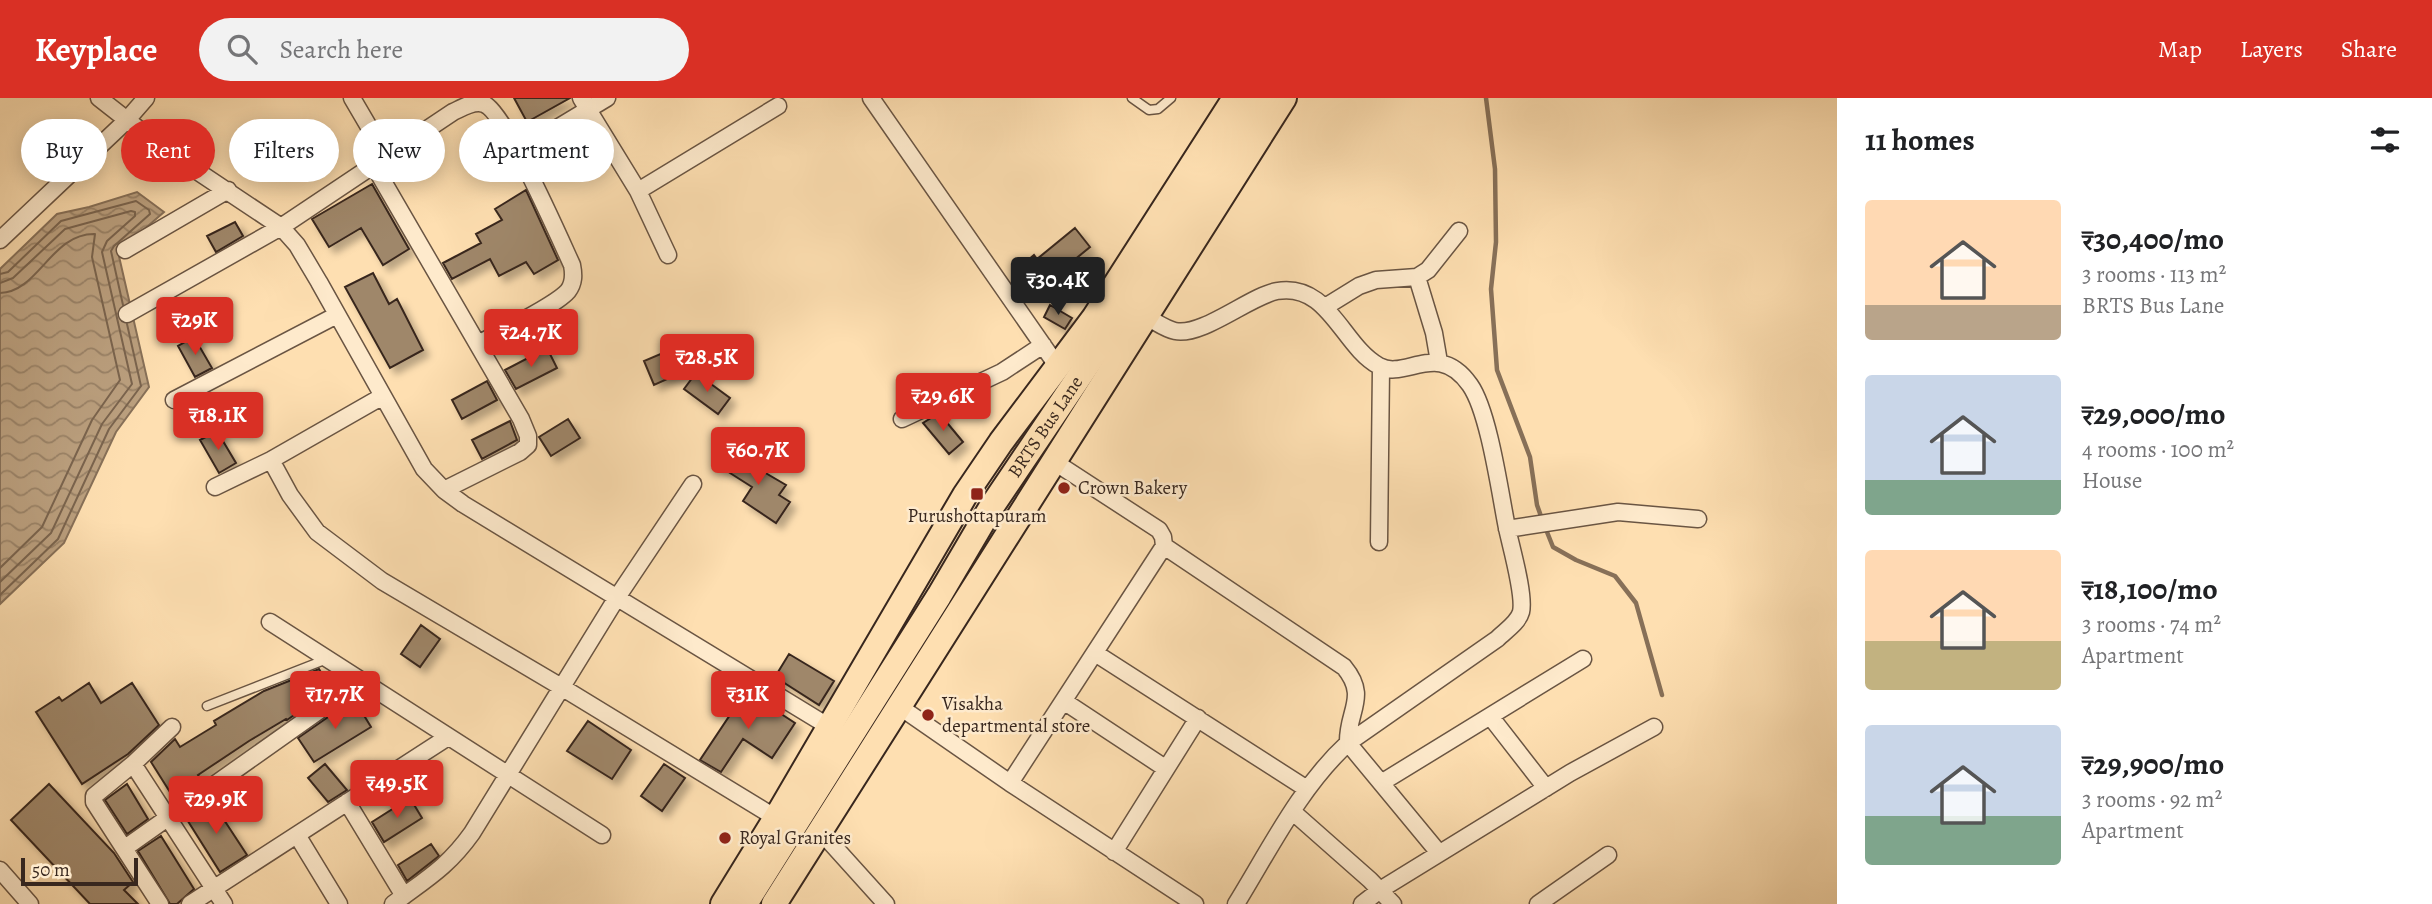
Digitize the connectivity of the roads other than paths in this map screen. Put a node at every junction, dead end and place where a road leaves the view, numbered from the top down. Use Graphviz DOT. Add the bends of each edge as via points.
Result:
graph roads {
  1 [pos="99,98"];
  2 [pos="146,98"];
  3 [pos="352,98"];
  4 [pos="607,98"];
  5 [pos="871,98"];
  6 [pos="1132,98"];
  7 [pos="1171,98"];
  8 [pos="1236,98"];
  9 [pos="1261,98"];
  10 [pos="1284,98"];
  11 [pos="585,104"];
  12 [pos="778,106"];
  13 [pos="124,119"];
  14 [pos="128,119"];
  15 [pos="361,119"];
  16 [pos="442,119"];
  17 [pos="499,119"];
  18 [pos="566,119"];
  19 [pos="121,126"];
  20 [pos="353,178"];
  21 [pos="215,181"];
  22 [pos="392,182"];
  23 [pos="532,182"];
  24 [pos="228,190"];
  25 [pos="638,191"];
  26 [pos="281,227"];
  27 [pos="1459,231"];
  28 [pos="0,240"];
  29 [pos="125,250"];
  30 [pos="668,255"];
  31 [pos="1417,277"];
  32 [pos="1325,307"];
  33 [pos="127,314"];
  34 [pos="337,315"];
  35 [pos="1146,317"];
  36 [pos="478,344"];
  37 [pos="1043,345"];
  38 [pos="1439,362"];
  39 [pos="1058,367"];
  40 [pos="1381,368"];
  41 [pos="383,396"];
  42 [pos="174,400"];
  43 [pos="902,419"];
  44 [pos="271,460"];
  45 [pos="1053,461"];
  46 [pos="693,484"];
  47 [pos="215,487"];
  48 [pos="444,490"];
  49 [pos="1698,519"];
  50 [pos="1507,528"];
  51 [pos="1379,542"];
  52 [pos="1164,546"];
  53 [pos="617,599"];
  54 [pos="270,622"];
  55 [pos="1095,653"];
  56 [pos="327,659"];
  57 [pos="1583,659"];
  58 [pos="361,681"];
  59 [pos="564,688"];
  60 [pos="1065,702"];
  61 [pos="207,706"];
  62 [pos="900,707"];
  63 [pos="1490,716"];
  64 [pos="1198,718"];
  65 [pos="172,727"];
  66 [pos="1654,727"];
  67 [pos="839,733"];
  68 [pos="448,737"];
  69 [pos="1349,743"];
  70 [pos="870,752"];
  71 [pos="133,764"];
  72 [pos="1166,768"];
  73 [pos="508,776"];
  74 [pos="1010,783"];
  75 [pos="1381,783"];
  76 [pos="1546,788"];
  77 [pos="1307,789"];
  78 [pos="347,802"];
  79 [pos="1293,812"];
  80 [pos="776,818"];
  81 [pos="168,819"];
  82 [pos="821,832"];
  83 [pos="297,835"];
  84 [pos="602,835"];
  85 [pos="125,848"];
  86 [pos="1114,852"];
  87 [pos="1439,853"];
  88 [pos="1608,855"];
  89 [pos="0,870"];
  90 [pos="214,889"];
  91 [pos="1380,890"];
  92 [pos="399,900"];
  93 [pos="780,901"];
  94 [pos="30,904"];
  95 [pos="160,904"];
  96 [pos="190,904"];
  97 [pos="224,904"];
  98 [pos="339,904"];
  99 [pos="723,904"];
  100 [pos="745,904"];
  101 [pos="887,904"];
  102 [pos="1195,904"];
  103 [pos="1236,904"];
  104 [pos="1362,904"];
  105 [pos="1393,904"];
  106 [pos="1538,904"];
  1 -- 13 [label="street"];
  2 -- 14 [label="street"];
  3 -- 15 [label="street"];
  4 -- 11 [label="street"];
  5 -- 37 [label="street"];
  6 -- 7 [label="lane" via="1149,110"];
  8 -- 39 [label="main road"];
  9 -- 67 [label="main road, BRTS Bus Lane"];
  10 -- 35 [label="main road"];
  11 -- 18 [label="street"];
  11 -- 25 [label="street"];
  12 -- 25 [label="street"];
  16 -- 17 [label="street" via="473,104 484,104"];
  19 -- 28 [label="street"];
  20 -- 26 [label="street"];
  21 -- 24 [label="street"];
  22 -- 36 [label="street"];
  23 -- 36 [label="street" via="574,277 567,291 551,304"];
  24 -- 26 [label="street"];
  24 -- 29 [label="street"];
  25 -- 30 [label="street"];
  26 -- 33 [label="street"];
  26 -- 34 [label="street" via="297,245"];
  27 -- 31 [label="street"];
  31 -- 32 [label="street" via="1376,280"];
  31 -- 38 [label="street"];
  32 -- 35 [label="street" via="1307,294 1276,291 1186,331 1176,332"];
  32 -- 40 [label="street"];
  34 -- 41 [label="street"];
  34 -- 42 [label="street"];
  35 -- 45 [label="main road"];
  36 -- 48 [label="street" via="521,419 527,445"];
  37 -- 39 [label="street"];
  37 -- 43 [label="street" via="1002,372"];
  38 -- 40 [label="street"];
  38 -- 50 [label="street" via="1456,371 1476,395"];
  39 -- 67 [label="main road" via="965,495 873,650"];
  40 -- 51 [label="street"];
  41 -- 44 [label="street"];
  41 -- 48 [label="street" via="424,469"];
  44 -- 47 [label="street"];
  44 -- 59 [label="street" via="317,533 382,580"];
  45 -- 52 [label="street" via="1159,530"];
  45 -- 62 [label="main road"];
  46 -- 53 [label="street"];
  48 -- 53 [label="street"];
  49 -- 50 [label="street" via="1595,513"];
  50 -- 69 [label="street" via="1521,602 1516,622"];
  52 -- 55 [label="street"];
  52 -- 69 [label="street" via="1344,667 1357,688"];
  53 -- 59 [label="street"];
  53 -- 67 [label="street"];
  54 -- 56 [label="street"];
  55 -- 60 [label="street"];
  55 -- 64 [label="street"];
  56 -- 58 [label="street"];
  56 -- 61 [label="lane"];
  57 -- 63 [label="street"];
  58 -- 68 [label="street"];
  58 -- 81 [label="street"];
  59 -- 73 [label="street"];
  59 -- 80 [label="street"];
  60 -- 72 [label="street"];
  60 -- 74 [label="street"];
  62 -- 70 [label="main road"];
  62 -- 74 [label="street"];
  63 -- 75 [label="street"];
  63 -- 76 [label="street"];
  64 -- 72 [label="street"];
  64 -- 77 [label="street"];
  65 -- 71 [label="street"];
  66 -- 76 [label="street"];
  67 -- 70 [label="street"];
  67 -- 80 [label="main road"];
  67 -- 100 [label="main road, BRTS Bus Lane"];
  68 -- 73 [label="street"];
  68 -- 78 [label="street"];
  69 -- 75 [label="street"];
  69 -- 77 [label="street"];
  70 -- 82 [label="main road"];
  71 -- 81 [label="street"];
  71 -- 85 [label="street" via="94,796 94,803"];
  72 -- 86 [label="street"];
  73 -- 84 [label="street"];
  73 -- 92 [label="street" via="458,853"];
  74 -- 86 [label="street"];
  75 -- 87 [label="street"];
  76 -- 87 [label="street"];
  77 -- 79 [label="street"];
  78 -- 83 [label="street"];
  78 -- 92 [label="street"];
  79 -- 91 [label="street"];
  79 -- 103 [label="street"];
  80 -- 99 [label="main road"];
  81 -- 85 [label="street"];
  81 -- 90 [label="street"];
  82 -- 93 [label="main road"];
  82 -- 101 [label="street"];
  83 -- 90 [label="street"];
  83 -- 98 [label="street"];
  85 -- 95 [label="street"];
  86 -- 102 [label="street"];
  87 -- 91 [label="street"];
  88 -- 106 [label="street"];
  89 -- 94 [label="street"];
  90 -- 96 [label="street"];
  90 -- 97 [label="street"];
  91 -- 104 [label="street"];
  91 -- 105 [label="street"];
}
